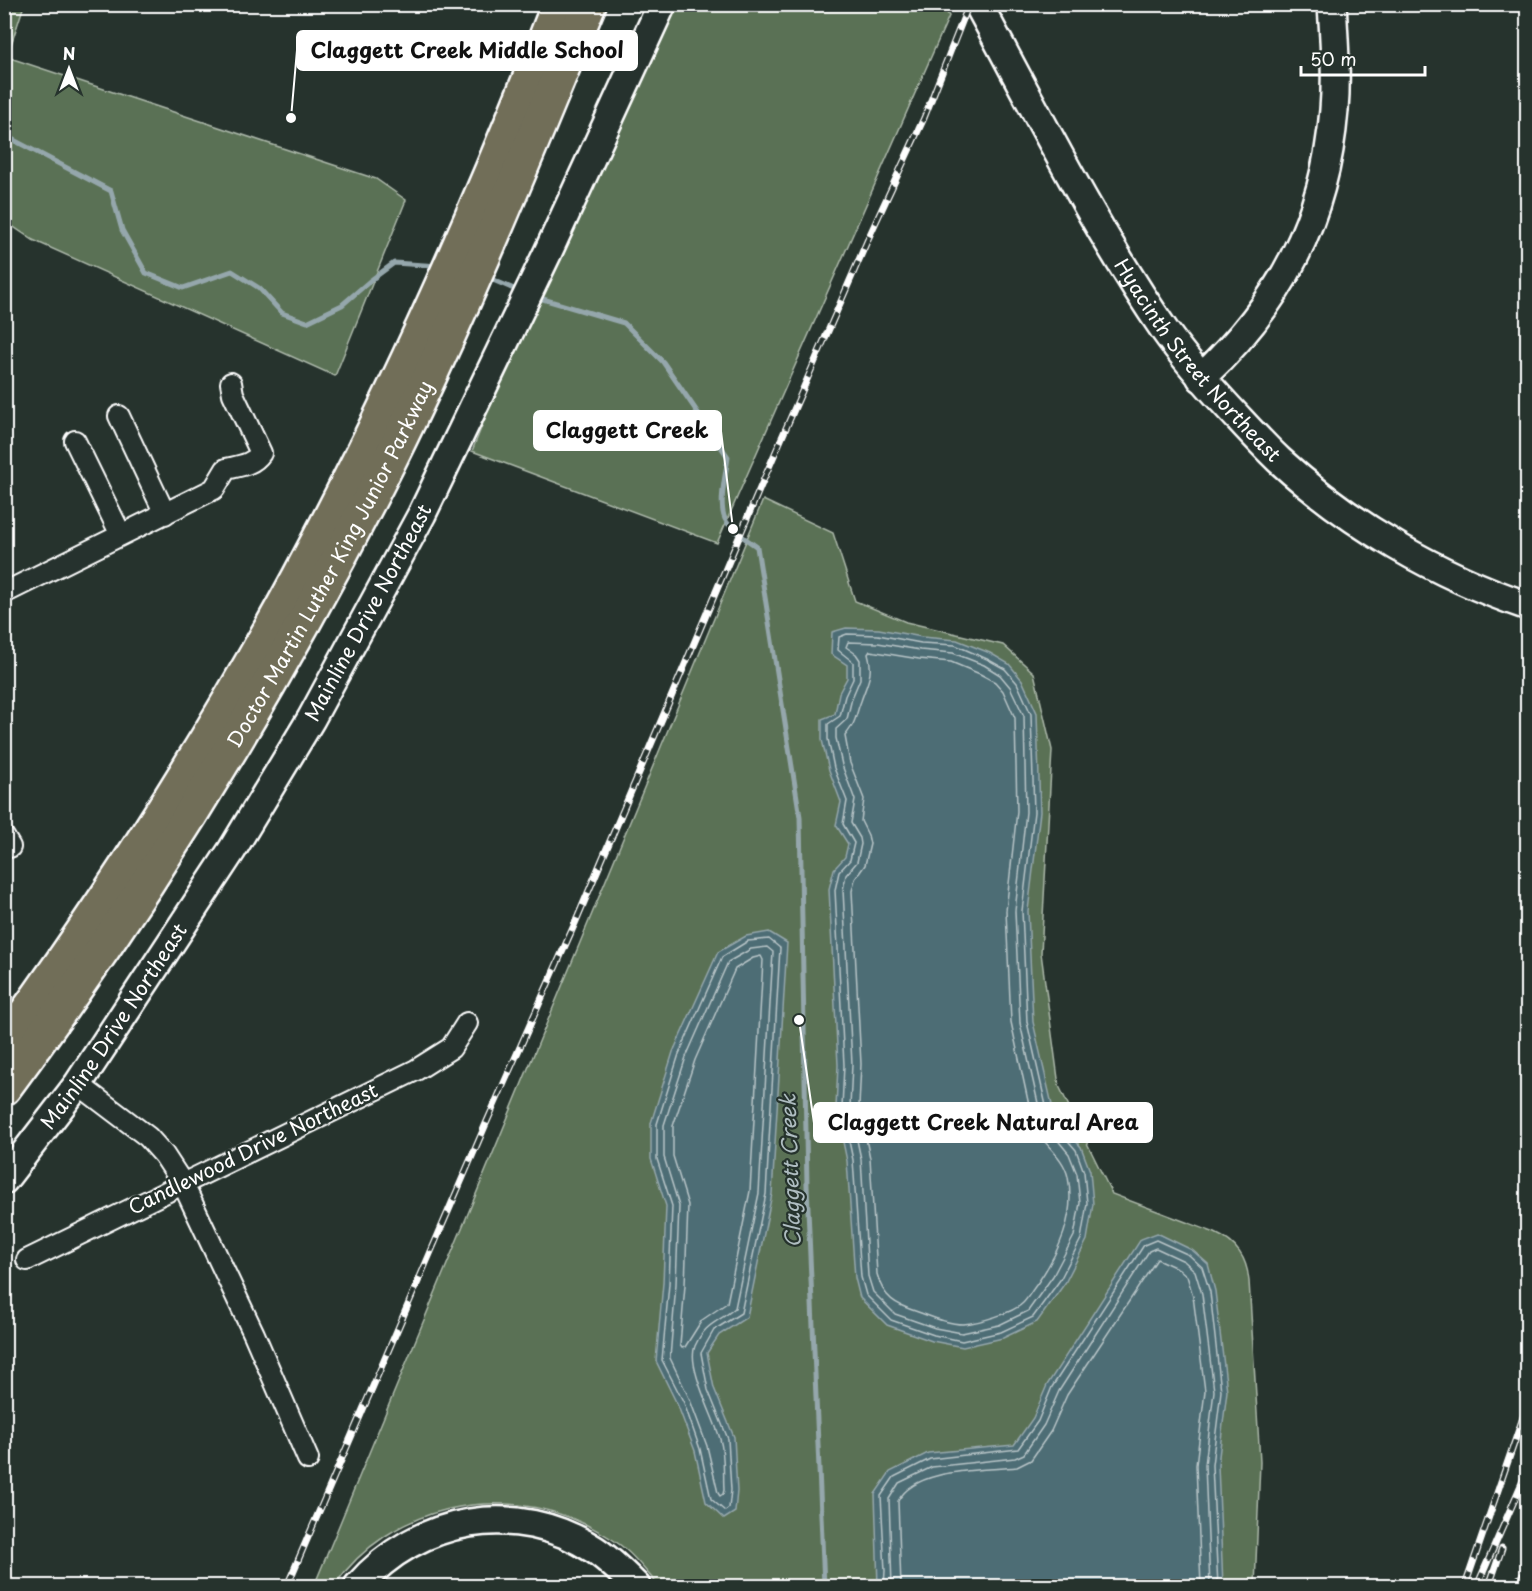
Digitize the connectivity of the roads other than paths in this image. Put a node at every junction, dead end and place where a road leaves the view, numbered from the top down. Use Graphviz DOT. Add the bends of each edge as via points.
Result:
graph roads {
  1 [pos="559,4"];
  2 [pos="589,4"];
  3 [pos="662,4"];
  4 [pos="978,4"];
  5 [pos="1332,4"];
  6 [pos="485,223"];
  7 [pos="440,323"];
  8 [pos="1201,378"];
  9 [pos="231,383"];
  10 [pos="119,416"];
  11 [pos="75,441"];
  12 [pos="165,514"];
  13 [pos="122,535"];
  14 [pos="4,593"];
  15 [pos="1527,606"];
  16 [pos="467,1023"];
  17 [pos="4,1044"];
  18 [pos="78,1084"];
  19 [pos="4,1088"];
  20 [pos="4,1180"];
  21 [pos="183,1184"];
  22 [pos="27,1260"];
  23 [pos="308,1459"];
  24 [pos="358,1587"];
  25 [pos="636,1587"];
  1 -- 6 [label="highway, Doctor Martin Luther King Junior Parkway"];
  2 -- 6 [label="highway, Doctor Martin Luther King Junior Parkway"];
  3 -- 18 [label="street, Mainline Drive Northeast" via="422,514 312,719 232,850"];
  4 -- 8 [label="street, Hyacinth Street Northeast" via="1105,236 1166,332"];
  5 -- 8 [label="street" via="1333,120 1322,184 1307,229 1272,297 1230,351"];
  6 -- 7 [label="highway, Doctor Martin Luther King Junior Parkway"];
  7 -- 17 [label="highway, Doctor Martin Luther King Junior Parkway" via="382,413 298,579 209,735 118,879"];
  7 -- 19 [label="highway, Doctor Martin Luther King Junior Parkway" via="388,462 242,730 140,895"];
  8 -- 15 [label="street, Hyacinth Street Northeast" via="1279,460 1362,524 1431,565"];
  9 -- 12 [label="street" via="261,453 248,464 226,469 214,489"];
  10 -- 12 [label="street"];
  11 -- 13 [label="street"];
  12 -- 13 [label="street"];
  13 -- 14 [label="street"];
  16 -- 21 [label="street, Candlewood Drive Northeast" via="451,1048 435,1060"];
  18 -- 20 [label="street, Mainline Drive Northeast"];
  18 -- 21 [label="street" via="148,1137"];
  21 -- 22 [label="street, Candlewood Drive Northeast"];
  21 -- 23 [label="street"];
  24 -- 25 [label="street" via="397,1550 423,1536 457,1525 508,1520 539,1525 583,1543 605,1557"];
}
